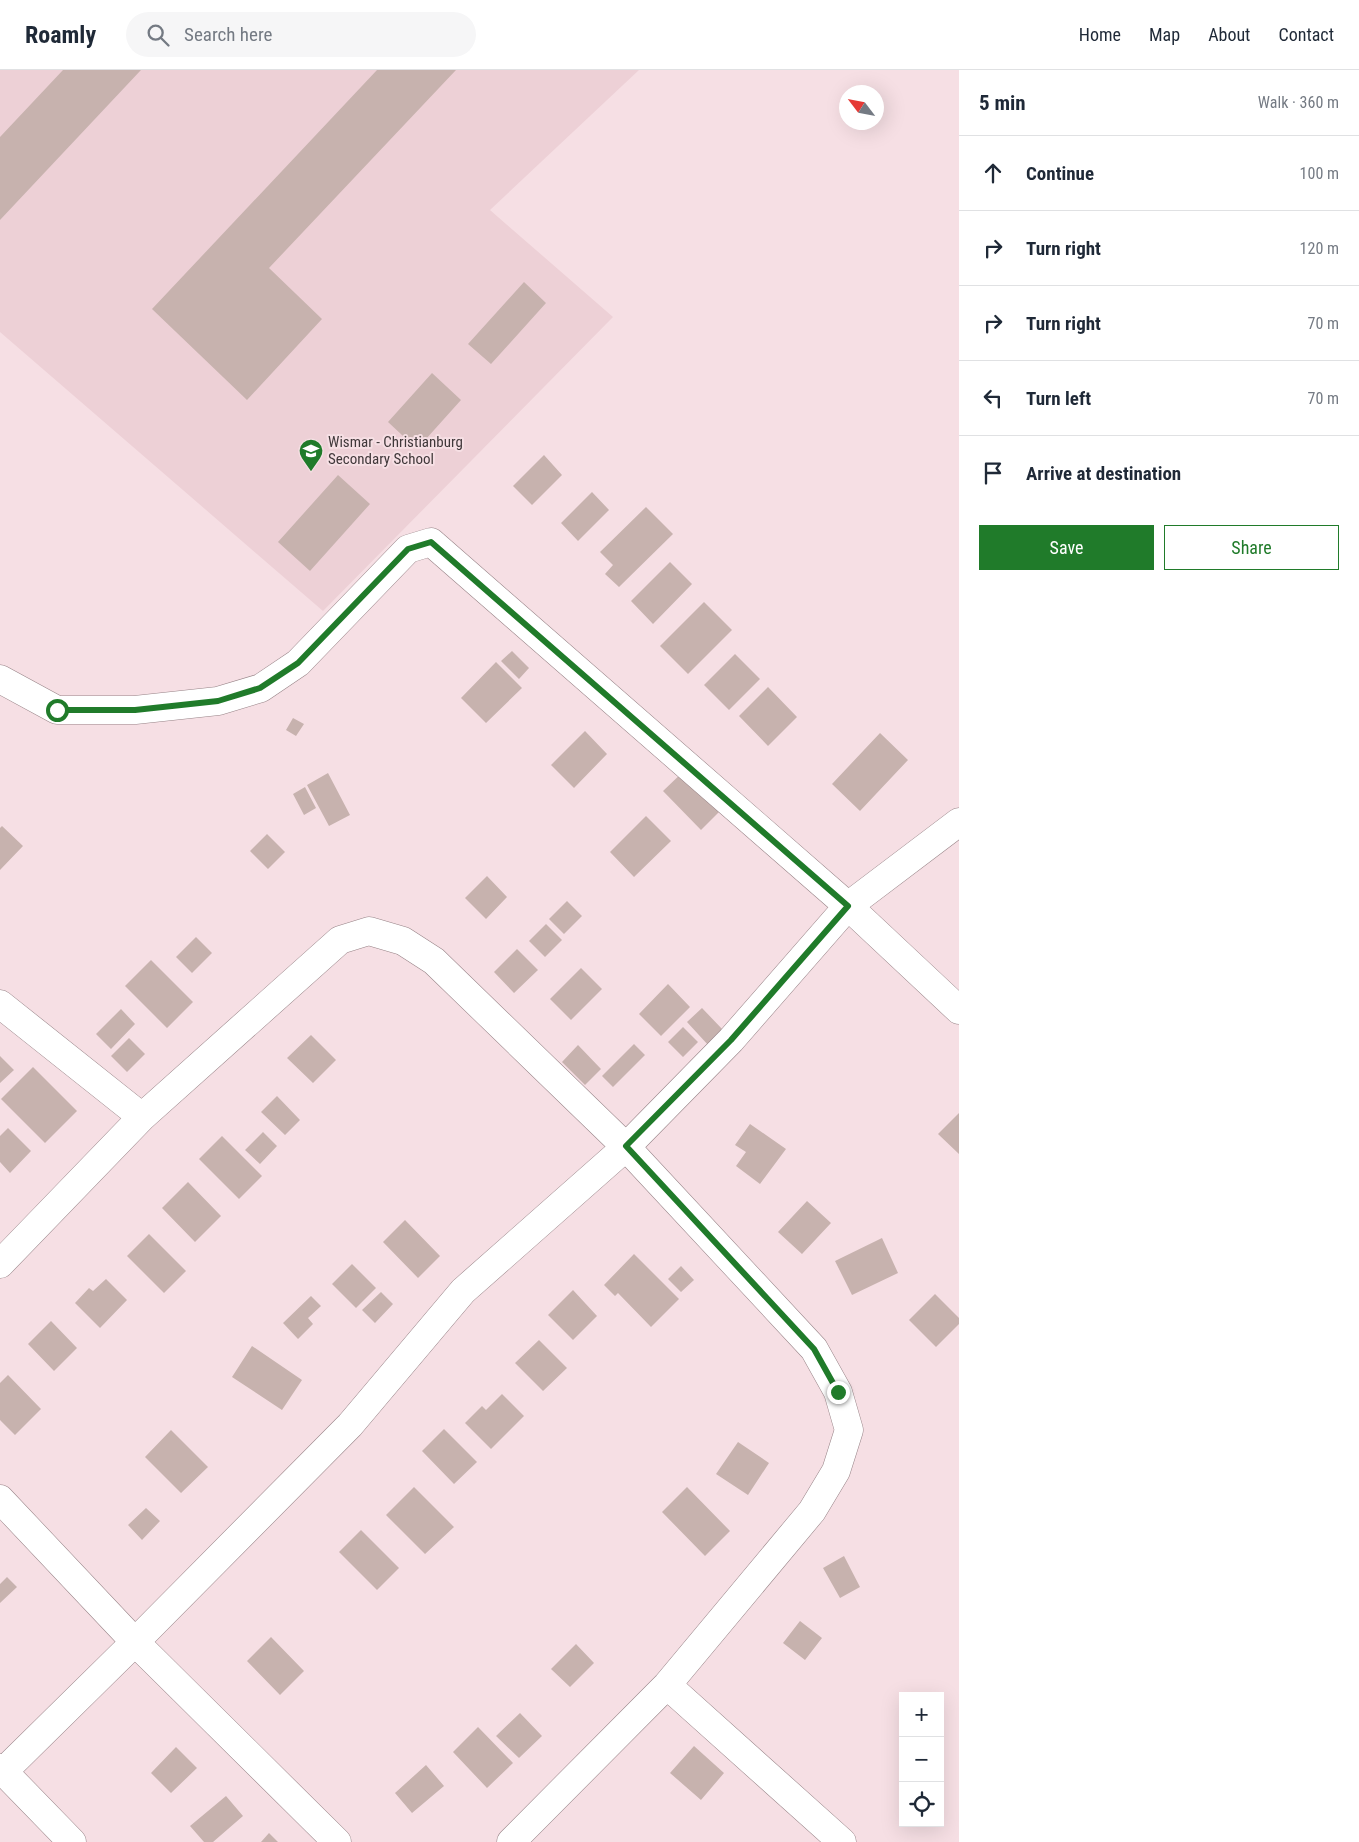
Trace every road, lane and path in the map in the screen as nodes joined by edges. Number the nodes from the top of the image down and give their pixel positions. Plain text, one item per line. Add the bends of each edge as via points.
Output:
1 (0, 679) edge
2 (959, 822) edge
3 (848, 906) junction
4 (0, 1004) edge
5 (959, 1010) edge
6 (142, 1117) junction
7 (626, 1146) junction
8 (0, 1264) edge
9 (0, 1499) edge
10 (135, 1642) junction
11 (667, 1685) junction
12 (2, 1770) edge
13 (72, 1842) edge
14 (336, 1842) edge
15 (511, 1842) edge
16 (842, 1842) edge

1 - 3 street via 57,710 135,710 218,701 260,688 298,663 408,549 431,542
2 - 3 street
3 - 5 street
3 - 7 street via 731,1040
4 - 6 street
6 - 7 street via 340,940 369,931 403,941 434,961
6 - 8 street
7 - 10 street via 463,1291 350,1425
7 - 11 street via 814,1349 838,1392 849,1430 836,1470 812,1511
9 - 10 street
10 - 12 street
10 - 14 street
11 - 15 street
11 - 16 street
12 - 13 street

